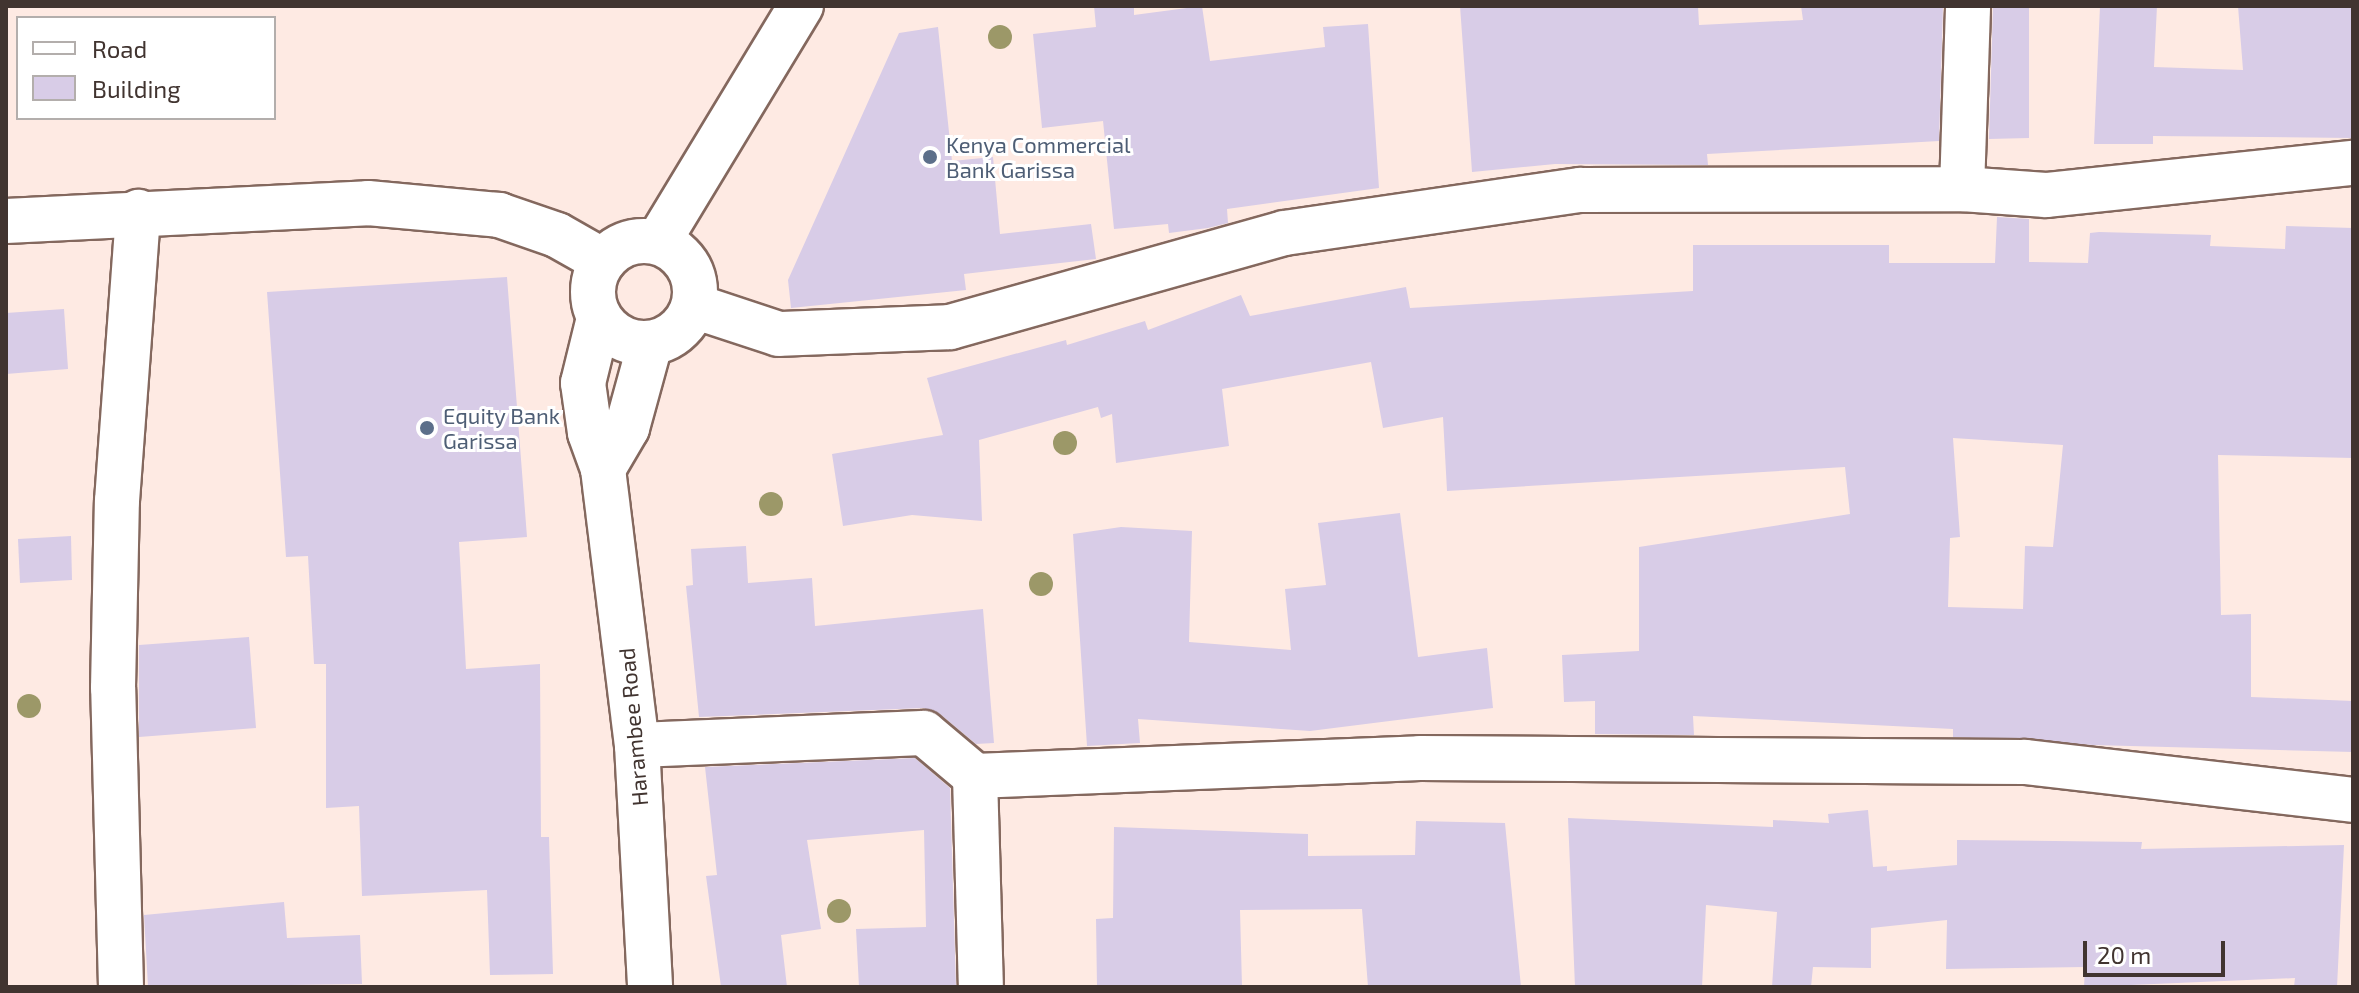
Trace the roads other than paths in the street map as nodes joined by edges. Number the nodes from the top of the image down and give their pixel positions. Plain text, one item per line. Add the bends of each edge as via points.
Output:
1 (801, 6) edge
2 (1968, 6) edge
3 (2353, 163) edge
4 (1962, 189) junction
5 (138, 212) junction
6 (6, 221) edge
7 (658, 242) junction
8 (603, 261) junction
9 (694, 306) junction
10 (599, 318) junction
11 (650, 344) junction
12 (603, 469) junction
13 (637, 745) junction
14 (975, 776) junction
15 (2353, 800) edge
16 (121, 987) edge
17 (650, 987) edge
18 (981, 987) edge

1 - 7 street
2 - 4 street
3 - 4 street via 2046,195
4 - 9 street via 1580,190 1284,233 950,327 779,334
5 - 6 street
5 - 8 street via 368,203 499,215
5 - 16 street via 114,610
7 - 8 street via 618,247
7 - 9 street via 689,266
8 - 10 street via 593,289
9 - 11 street via 678,331
10 - 11 street via 621,338
10 - 12 street, Harambee Road via 583,383 590,433
11 - 12 street via 627,428
12 - 13 street, Harambee Road
13 - 14 street via 924,733
13 - 17 street, Harambee Road
14 - 15 street via 1420,758 2025,762
14 - 18 street

